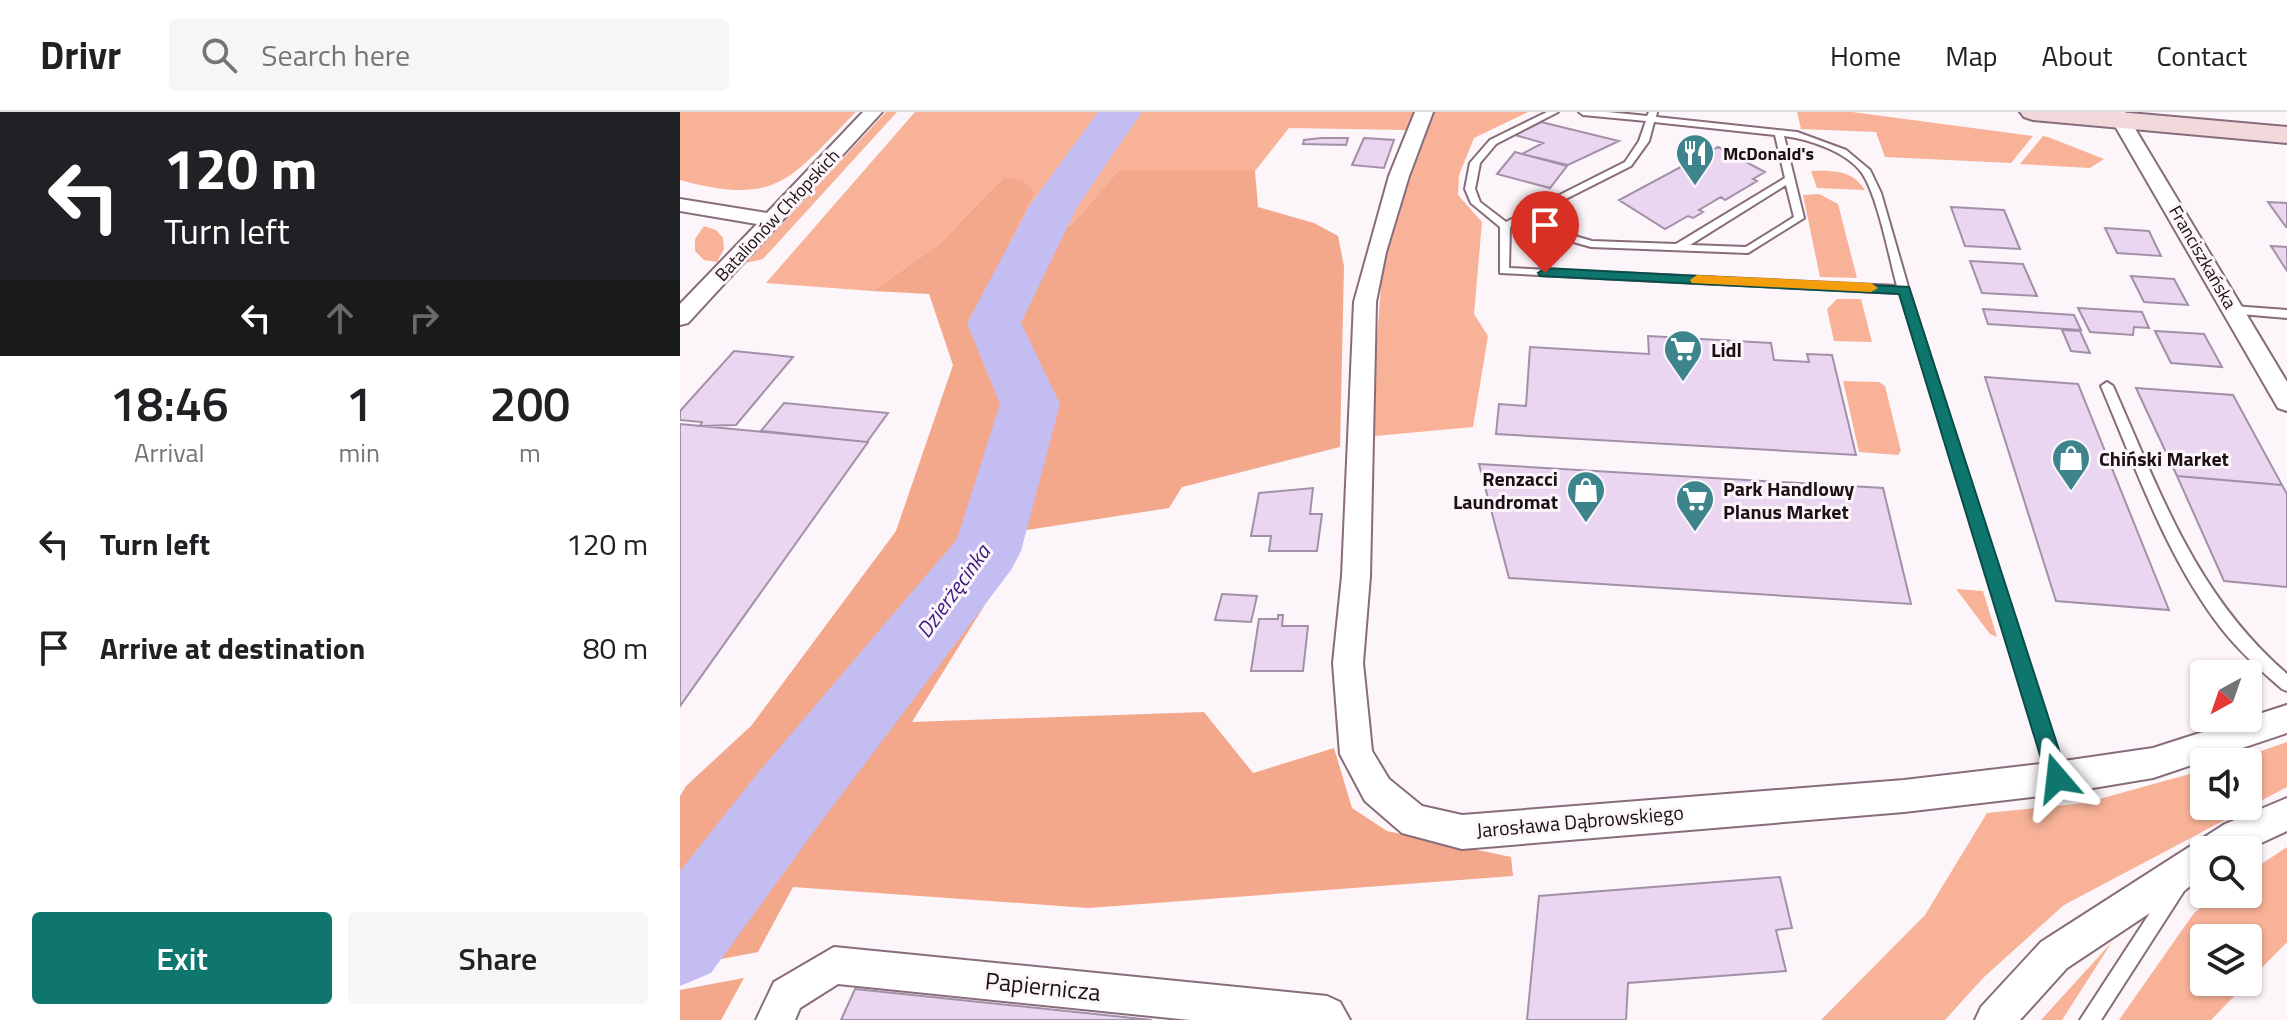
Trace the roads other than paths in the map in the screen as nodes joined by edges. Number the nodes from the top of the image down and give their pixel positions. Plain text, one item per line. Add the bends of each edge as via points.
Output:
1 (873, 112) edge
2 (1424, 112) edge
3 (1554, 112) edge
4 (1583, 112) edge
5 (2033, 112) edge
6 (1653, 115) edge
7 (2118, 116) edge
8 (1779, 133) junction
9 (2287, 135) edge
10 (1790, 179) junction
11 (680, 205) edge
12 (1532, 212) junction
13 (772, 220) junction
14 (1505, 226) junction
15 (1679, 247) junction
16 (1904, 290) junction
17 (2233, 310) junction
18 (2287, 314) edge
19 (680, 318) edge
20 (2107, 386) dead end
21 (2287, 402) edge
22 (2287, 684) edge
23 (2287, 719) edge
24 (2057, 778) junction
25 (2287, 814) edge
26 (2242, 836) edge
27 (2190, 869) edge
28 (2190, 873) edge
29 (775, 1020) edge
30 (1331, 1020) edge
31 (1994, 1020) edge
32 (2090, 1020) edge

1 - 13 street, Batalionów Chłopskich
2 - 24 street, Jarosława Dąbrowskiego via 1399,176 1365,302 1348,663 1356,754 1377,790 1414,821 1462,832 1904,796
3 - 14 lane via 1493,142 1475,163 1470,189 1476,203
4 - 6 lane
5 - 7 street
6 - 8 lane
6 - 12 lane via 1628,164
7 - 9 street
7 - 17 street, Franciszkańska
8 - 10 lane
8 - 16 lane via 1824,143 1865,170
10 - 15 lane
10 - 15 lane via 1799,218 1748,250
11 - 13 street
12 - 14 lane
12 - 15 lane via 1591,244
13 - 19 street, Batalionów Chłopskich
14 - 16 lane via 1504,271
16 - 24 lane
17 - 18 lane
17 - 21 street, Franciszkańska
20 - 22 lane via 2194,578 2258,662
23 - 24 street, Jarosława Dąbrowskiego via 2153,763
25 - 26 street
27 - 31 street via 2054,955
28 - 32 lane
29 - 30 street, Papiernicza via 787,995 834,965 1327,1015

